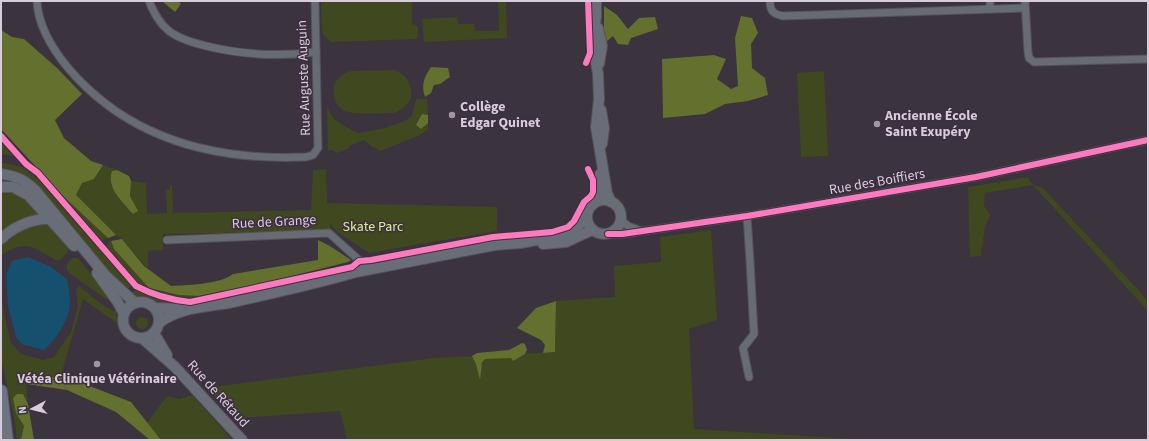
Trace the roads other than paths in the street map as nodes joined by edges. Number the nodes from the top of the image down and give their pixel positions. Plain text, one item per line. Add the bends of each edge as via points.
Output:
1 (37, 1) edge
2 (149, 1) edge
3 (315, 1) edge
4 (596, 1) edge
5 (770, 1) edge
6 (990, 1) edge
7 (1025, 5) edge
8 (990, 9) junction
9 (316, 52) junction
10 (1148, 59) edge
11 (1148, 140) edge
12 (600, 160) junction
13 (1, 174) edge
14 (1, 187) edge
15 (596, 202) junction
16 (611, 202) junction
17 (587, 214) junction
18 (747, 216) junction
19 (48, 219) junction
20 (621, 220) junction
21 (592, 230) junction
22 (643, 230) junction
23 (608, 234) junction
24 (1, 239) edge
25 (167, 240) dead end
26 (521, 243) junction
27 (368, 269) junction
28 (135, 303) junction
29 (155, 308) junction
30 (189, 310) junction
31 (124, 314) junction
32 (159, 323) junction
33 (154, 333) junction
34 (143, 339) junction
35 (175, 367) junction
36 (749, 377) dead end
37 (1, 391) edge
38 (1, 411) edge
39 (2, 440) edge
40 (7, 440) edge
41 (242, 440) edge

1 - 9 street, Rue Auguste Auguin via 41,22 59,58 99,98 141,128 185,144 232,155 258,158 306,157 316,153 319,145
2 - 9 street via 159,22 170,32 190,42 263,55
3 - 9 street, Rue Auguste Auguin
4 - 12 street via 602,46 596,127
5 - 8 street via 773,13 783,16
6 - 8 street
7 - 8 street
7 - 10 street via 1029,58 1034,62
11 - 18 street, Rue des Boiffiers via 976,177
12 - 15 street
12 - 16 street
13 - 28 street via 25,181 35,190 106,276
14 - 19 street via 13,187 28,195
15 - 16 street
15 - 17 street
16 - 20 street via 619,208
17 - 21 street via 588,225
17 - 26 street via 579,225 562,235
18 - 22 street, Rue des Boiffiers
18 - 36 street via 754,334 742,348
19 - 24 street via 30,221 6,233
19 - 31 street via 98,274
20 - 22 street, Rue des Boiffiers via 633,228
20 - 23 street via 617,229
21 - 23 street
21 - 26 street via 562,243
22 - 23 street, Rue des Boiffiers
25 - 27 street, Rue de Grange via 329,233
26 - 27 street via 495,245
27 - 30 street via 234,302
28 - 29 street via 148,303
28 - 31 street via 130,305
29 - 30 street
29 - 32 street
30 - 32 street via 167,317
31 - 34 street via 123,321 127,332 131,336
32 - 33 street
33 - 34 street
33 - 35 street, Rue de Rétaud
34 - 35 street, Rue de Rétaud
35 - 41 street, Rue de Rétaud
37 - 40 main road
38 - 39 main road

